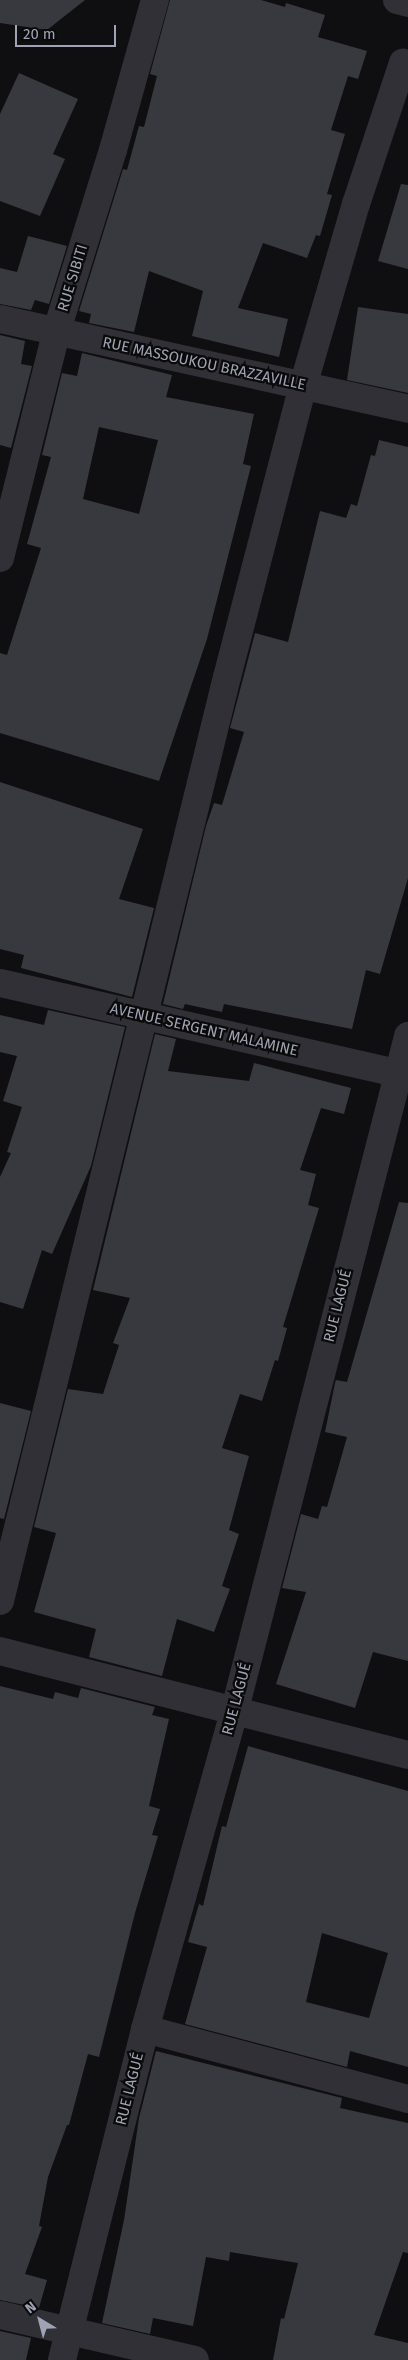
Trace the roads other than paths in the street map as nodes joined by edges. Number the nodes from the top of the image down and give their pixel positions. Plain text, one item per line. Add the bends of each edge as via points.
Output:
1 (154, 0) edge
2 (397, 0) edge
3 (408, 3) edge
4 (404, 63) dead end
5 (0, 319) edge
6 (56, 333) junction
7 (303, 386) junction
8 (408, 409) edge
9 (0, 558) edge
10 (0, 983) edge
11 (146, 1017) junction
12 (408, 1036) edge
13 (403, 1074) edge
14 (0, 1601) edge
15 (0, 1651) edge
16 (235, 1709) junction
17 (408, 1755) edge
18 (145, 2029) junction
19 (408, 2099) edge
20 (0, 2315) edge
21 (69, 2330) junction
22 (62, 2360) edge
23 (195, 2360) edge

1 - 6 street, RUE SIBITI via 113,150
2 - 3 street
4 - 7 street via 356,204
5 - 6 street, RUE MASSOUKOU BRAZZAVILLE
6 - 7 street, RUE MASSOUKOU BRAZZAVILLE
6 - 9 street, RUE SIBITI
7 - 8 street, RUE MASSOUKOU BRAZZAVILLE
7 - 11 street via 227,678
10 - 11 street, AVENUE SERGENT MALAMINE
11 - 13 street, AVENUE SERGENT MALAMINE
11 - 14 street
12 - 13 street, RUE LAGUÉ
13 - 16 street, RUE LAGUÉ
15 - 16 street
16 - 17 street
16 - 18 street, RUE LAGUÉ
18 - 19 street
18 - 21 street, RUE LAGUÉ
20 - 21 street
21 - 22 street, RUE LAGUÉ
21 - 23 street

